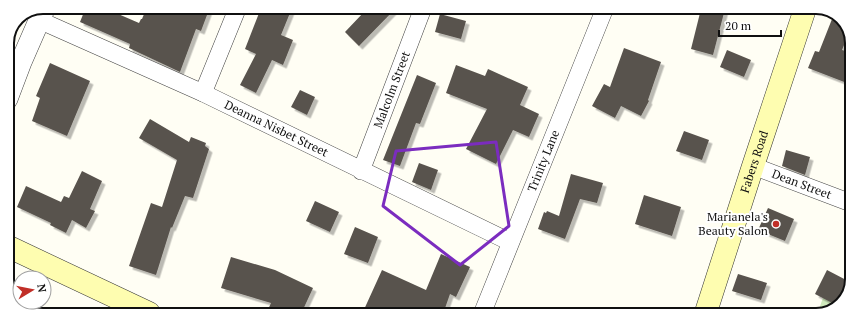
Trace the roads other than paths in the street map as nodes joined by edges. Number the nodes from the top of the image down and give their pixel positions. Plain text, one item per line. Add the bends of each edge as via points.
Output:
1 (42, 14) edge
2 (236, 14) edge
3 (421, 14) edge
4 (603, 14) edge
5 (804, 14) edge
6 (14, 60) edge
7 (203, 93) junction
8 (753, 166) junction
9 (361, 171) junction
10 (845, 201) edge
11 (510, 242) junction
12 (14, 249) edge
13 (138, 308) edge
14 (484, 308) edge
15 (707, 308) edge

1 - 6 street
1 - 7 street, Deanna Nisbet Street
2 - 7 street
3 - 9 street, Malcolm Street
4 - 11 street, Trinity Lane
5 - 8 main road, Fabers Road
7 - 9 street, Deanna Nisbet Street
8 - 10 street, Dean Street
8 - 15 main road, Fabers Road
9 - 11 street, Deanna Nisbet Street
11 - 14 street, Trinity Lane
12 - 13 main road

